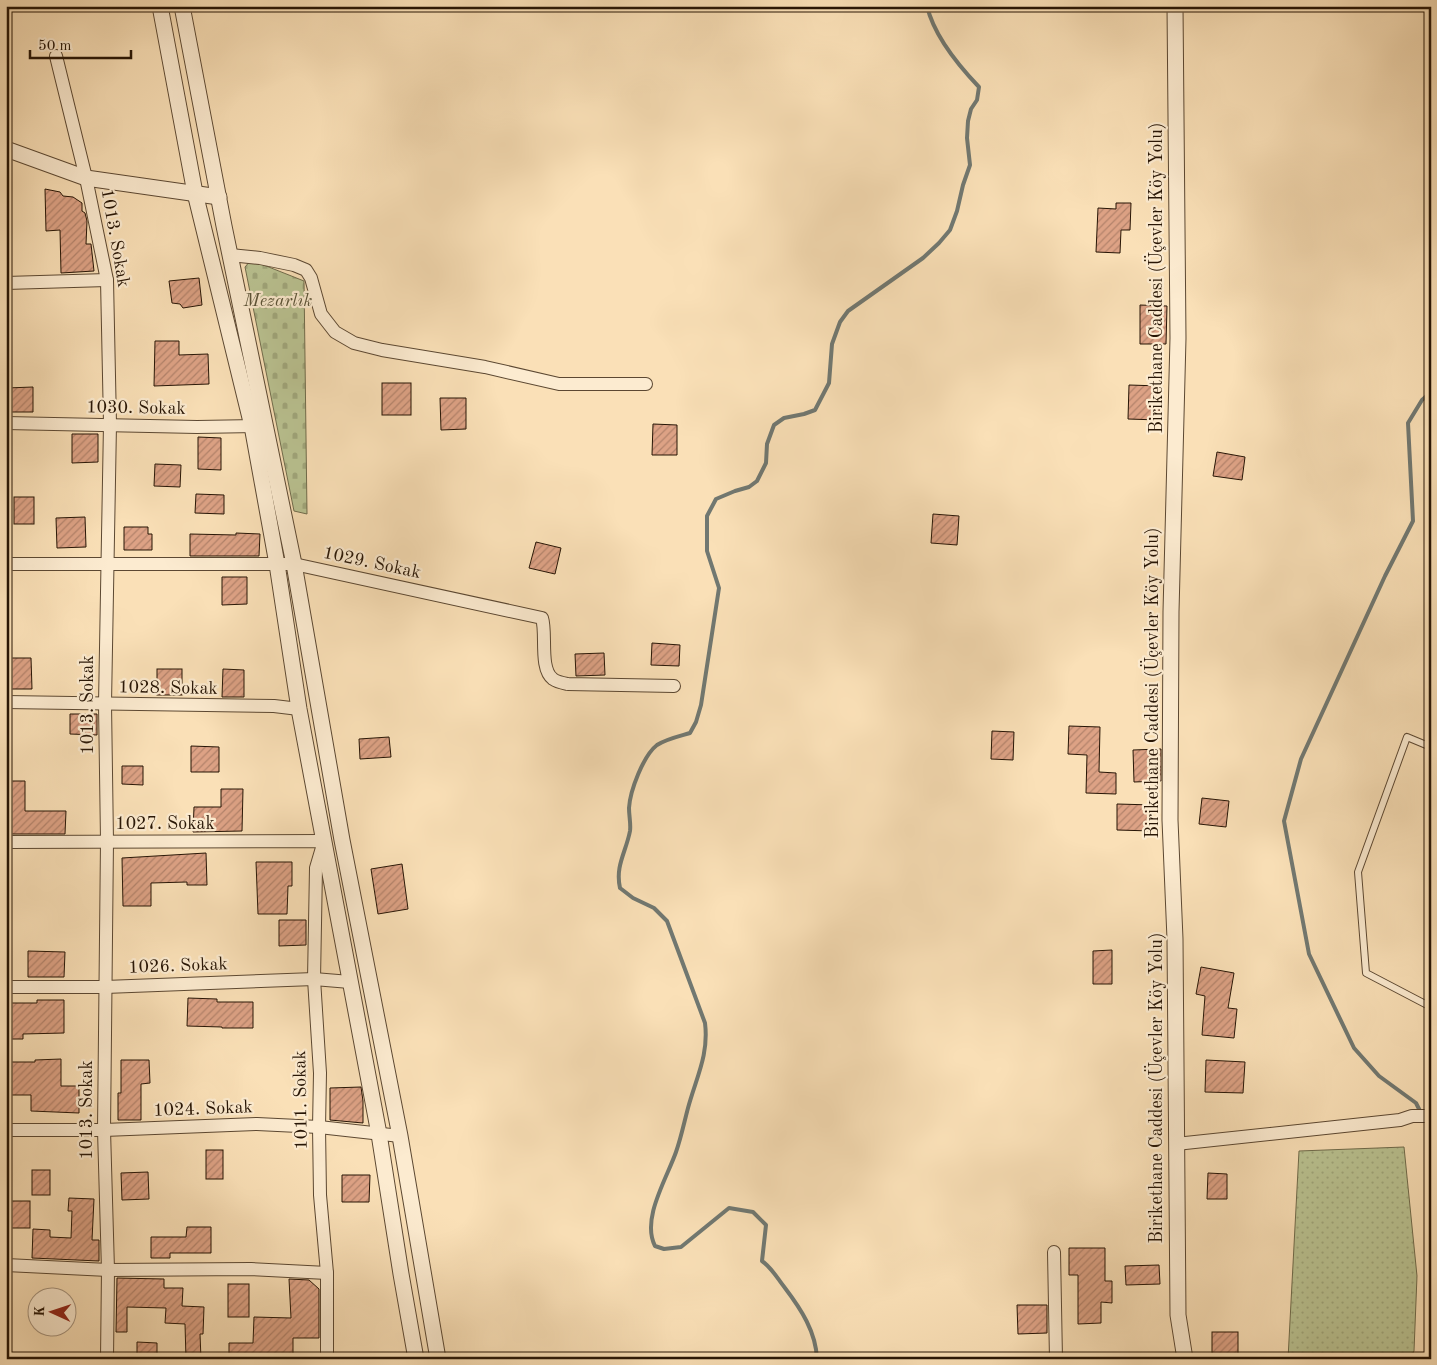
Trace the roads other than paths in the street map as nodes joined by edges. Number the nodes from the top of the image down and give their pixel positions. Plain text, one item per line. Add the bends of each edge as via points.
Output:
1 (160, 6) edge
2 (182, 6) edge
3 (1175, 6) edge
4 (56, 56) dead end
5 (6, 149) edge
6 (86, 178) junction
7 (195, 193) junction
8 (219, 197) junction
9 (230, 255) junction
10 (107, 280) junction
11 (6, 283) edge
12 (646, 384) dead end
13 (6, 423) edge
14 (110, 424) junction
15 (259, 426) junction
16 (6, 564) edge
17 (107, 564) junction
18 (277, 564) junction
19 (294, 564) junction
20 (674, 686) dead end
21 (6, 702) edge
22 (105, 704) junction
23 (299, 709) junction
24 (1431, 747) edge
25 (106, 841) junction
26 (324, 841) junction
27 (6, 842) edge
28 (314, 979) junction
29 (350, 982) junction
30 (6, 987) edge
31 (105, 987) junction
32 (1431, 1007) edge
33 (1431, 1116) edge
34 (319, 1127) junction
35 (6, 1130) edge
36 (104, 1130) junction
37 (379, 1134) junction
38 (400, 1136) junction
39 (1176, 1144) junction
40 (1054, 1252) dead end
41 (6, 1266) edge
42 (108, 1270) junction
43 (327, 1273) junction
44 (107, 1359) edge
45 (327, 1359) edge
46 (416, 1359) edge
47 (438, 1359) edge
48 (1056, 1359) edge
49 (1185, 1359) edge

1 - 7 street
2 - 8 street
3 - 39 street, Birikethane Caddesi (Üçevler Köy Yolu) via 1178,338 1170,820 1175,939
4 - 6 street, 1013. Sokak
5 - 6 street
6 - 7 street
6 - 10 street, 1013. Sokak
7 - 8 street
7 - 15 street
8 - 9 street
9 - 12 street via 260,258 306,270 324,319 335,332 354,343 559,384
9 - 15 street
10 - 11 street
10 - 14 street, 1013. Sokak
13 - 14 street, 1030. Sokak
14 - 15 street, 1030. Sokak
14 - 17 street, 1013. Sokak
15 - 18 street
15 - 19 street
16 - 17 street, 1029. Sokak
17 - 18 street, 1029. Sokak
17 - 22 street, 1013. Sokak
18 - 19 street, 1029. Sokak
18 - 23 street
19 - 20 street, 1029. Sokak via 542,618 548,673 553,680 568,684
19 - 38 street via 342,840
21 - 22 street, 1028. Sokak
22 - 23 street, 1028. Sokak
22 - 25 street, 1013. Sokak
23 - 26 street
24 - 32 lane via 1407,737 1358,872 1366,973
25 - 26 street, 1027. Sokak
25 - 27 street, 1027. Sokak
25 - 31 street, 1013. Sokak
26 - 28 street, 1011. Sokak via 316,868
26 - 29 street
28 - 29 street, 1026. Sokak
28 - 31 street, 1026. Sokak
28 - 34 street, 1011. Sokak via 320,1073
29 - 37 street
30 - 31 street, 1026. Sokak
31 - 36 street, 1013. Sokak
33 - 39 street
34 - 36 street, 1024. Sokak via 257,1124
34 - 37 street, 1024. Sokak
34 - 43 street, 1011. Sokak via 320,1195
35 - 36 street, 1024. Sokak
36 - 42 street, 1013. Sokak
37 - 38 street, 1024. Sokak
37 - 46 street
38 - 47 street
39 - 49 street, Birikethane Caddesi (Üçevler Köy Yolu) via 1178,1315
40 - 48 street
41 - 42 street
42 - 43 street via 251,1269
42 - 44 street, 1013. Sokak
43 - 45 street, 1011. Sokak

